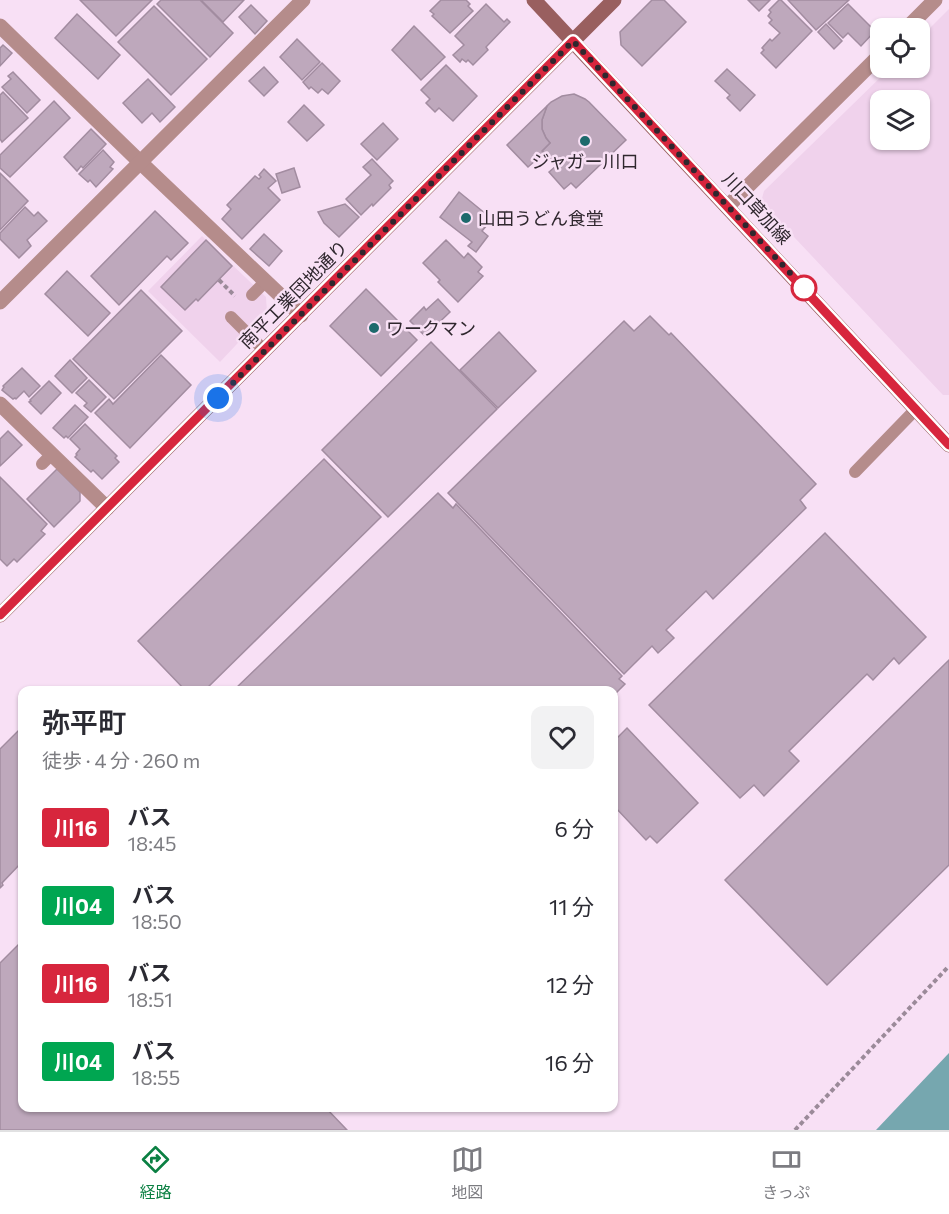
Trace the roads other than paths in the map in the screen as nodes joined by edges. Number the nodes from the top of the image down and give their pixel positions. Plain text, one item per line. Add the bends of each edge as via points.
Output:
1 (303, 0) edge
2 (534, 0) edge
3 (614, 0) edge
4 (935, 0) edge
5 (917, 18) edge
6 (0, 26) edge
7 (573, 41) junction
8 (870, 65) edge
9 (141, 163) junction
10 (728, 206) junction
11 (266, 281) junction
12 (252, 295) dead end
13 (7, 300) edge
14 (301, 315) junction
15 (231, 317) dead end
16 (265, 351) junction
17 (0, 404) edge
18 (916, 409) junction
19 (949, 444) edge
20 (855, 472) dead end
21 (107, 508) junction
22 (0, 615) edge

1 - 9 street
2 - 7 street, 川口草加線
3 - 7 street, 南平工業団地通り
4 - 5 street
6 - 9 street
7 - 10 street, 川口草加線
7 - 14 street, 南平工業団地通り
8 - 10 street
9 - 11 street
9 - 13 street
10 - 18 street, 川口草加線
11 - 12 lane
11 - 14 street
14 - 16 street, 南平工業団地通り
15 - 16 lane
16 - 21 street, 南平工業団地通り
17 - 21 street via 47,459
18 - 19 street, 川口草加線
18 - 20 lane
21 - 22 street, 南平工業団地通り

